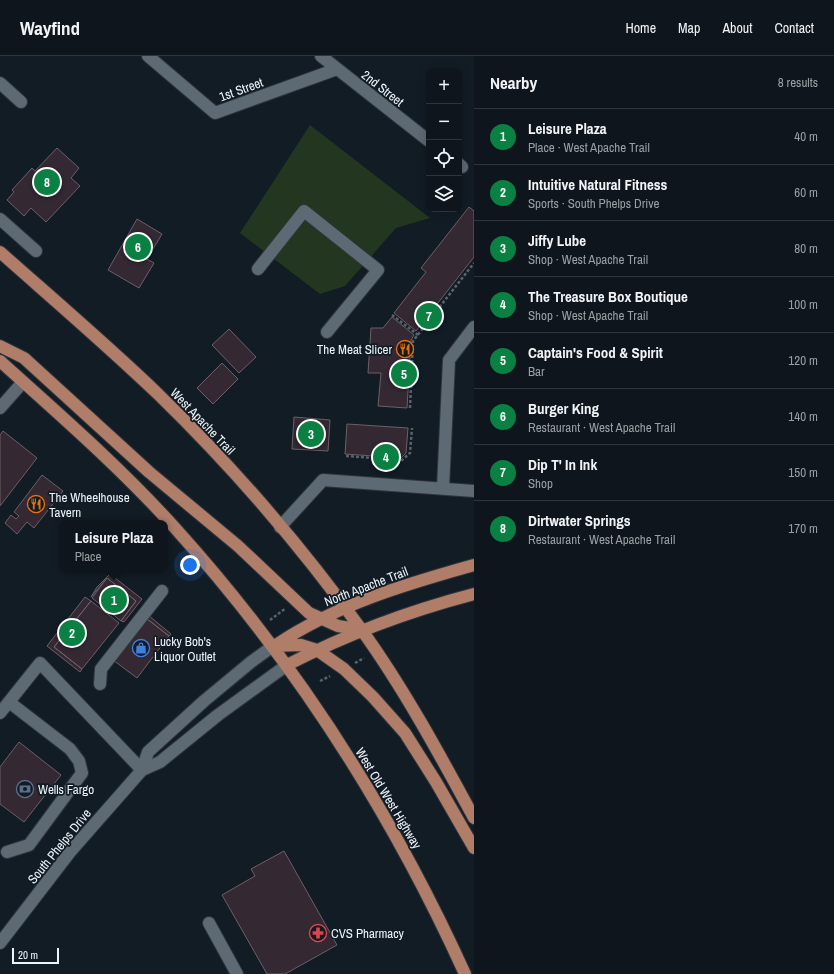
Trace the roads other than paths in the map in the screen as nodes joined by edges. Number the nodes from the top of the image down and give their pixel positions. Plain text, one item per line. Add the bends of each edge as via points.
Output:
1 (148, 56) edge
2 (321, 56) edge
3 (337, 69) junction
4 (0, 83) edge
5 (21, 102) dead end
6 (428, 140) edge
7 (0, 219) edge
8 (36, 250) dead end
9 (0, 252) edge
10 (258, 269) dead end
11 (474, 327) edge
12 (327, 332) dead end
13 (0, 346) edge
14 (0, 361) edge
15 (23, 382) junction
16 (0, 408) edge
17 (443, 488) junction
18 (474, 491) edge
19 (167, 520) edge
20 (168, 521) edge
21 (280, 527) junction
22 (474, 565) edge
23 (162, 591) dead end
24 (474, 594) edge
25 (345, 607) junction
26 (320, 619) junction
27 (362, 630) junction
28 (273, 646) junction
29 (317, 650) junction
30 (287, 665) junction
31 (100, 684) dead end
32 (9, 702) junction
33 (0, 714) edge
34 (142, 770) junction
35 (474, 818) edge
36 (474, 848) edge
37 (7, 852) dead end
38 (209, 923) dead end
39 (0, 943) edge
40 (237, 974) edge
41 (465, 974) edge

1 - 3 street, 1st Street via 215,113
2 - 3 street, 2nd Street
3 - 6 street, 2nd Street
4 - 5 street
7 - 8 street
9 - 21 main road, West Apache Trail via 159,395
10 - 12 street via 304,211 378,270
11 - 17 street via 449,360
13 - 26 main road via 24,358 150,472 238,546 309,613
14 - 15 main road
15 - 16 street
15 - 19 main road via 107,458
17 - 18 street
17 - 21 street via 323,480
20 - 28 main road
21 - 25 main road, West Apache Trail
22 - 25 main road, North Apache Trail
23 - 31 street via 101,669
24 - 27 main road via 413,611
25 - 26 main road, North Apache Trail
25 - 27 main road, West Apache Trail
26 - 27 main road
26 - 28 main road, North Apache Trail
27 - 29 main road
27 - 35 main road via 443,760
28 - 29 main road via 301,645
28 - 30 main road, West Old West Highway
28 - 34 street, South Phelps Drive via 171,729 148,752
29 - 30 main road
29 - 36 main road via 348,672 405,733
30 - 34 street, South Phelps Drive via 218,715 160,762
30 - 41 main road, West Old West Highway via 371,792 440,920
32 - 33 street
32 - 34 street via 40,663
32 - 37 street via 70,749 79,761 82,773 29,845
34 - 39 street, South Phelps Drive via 70,852
38 - 40 street

